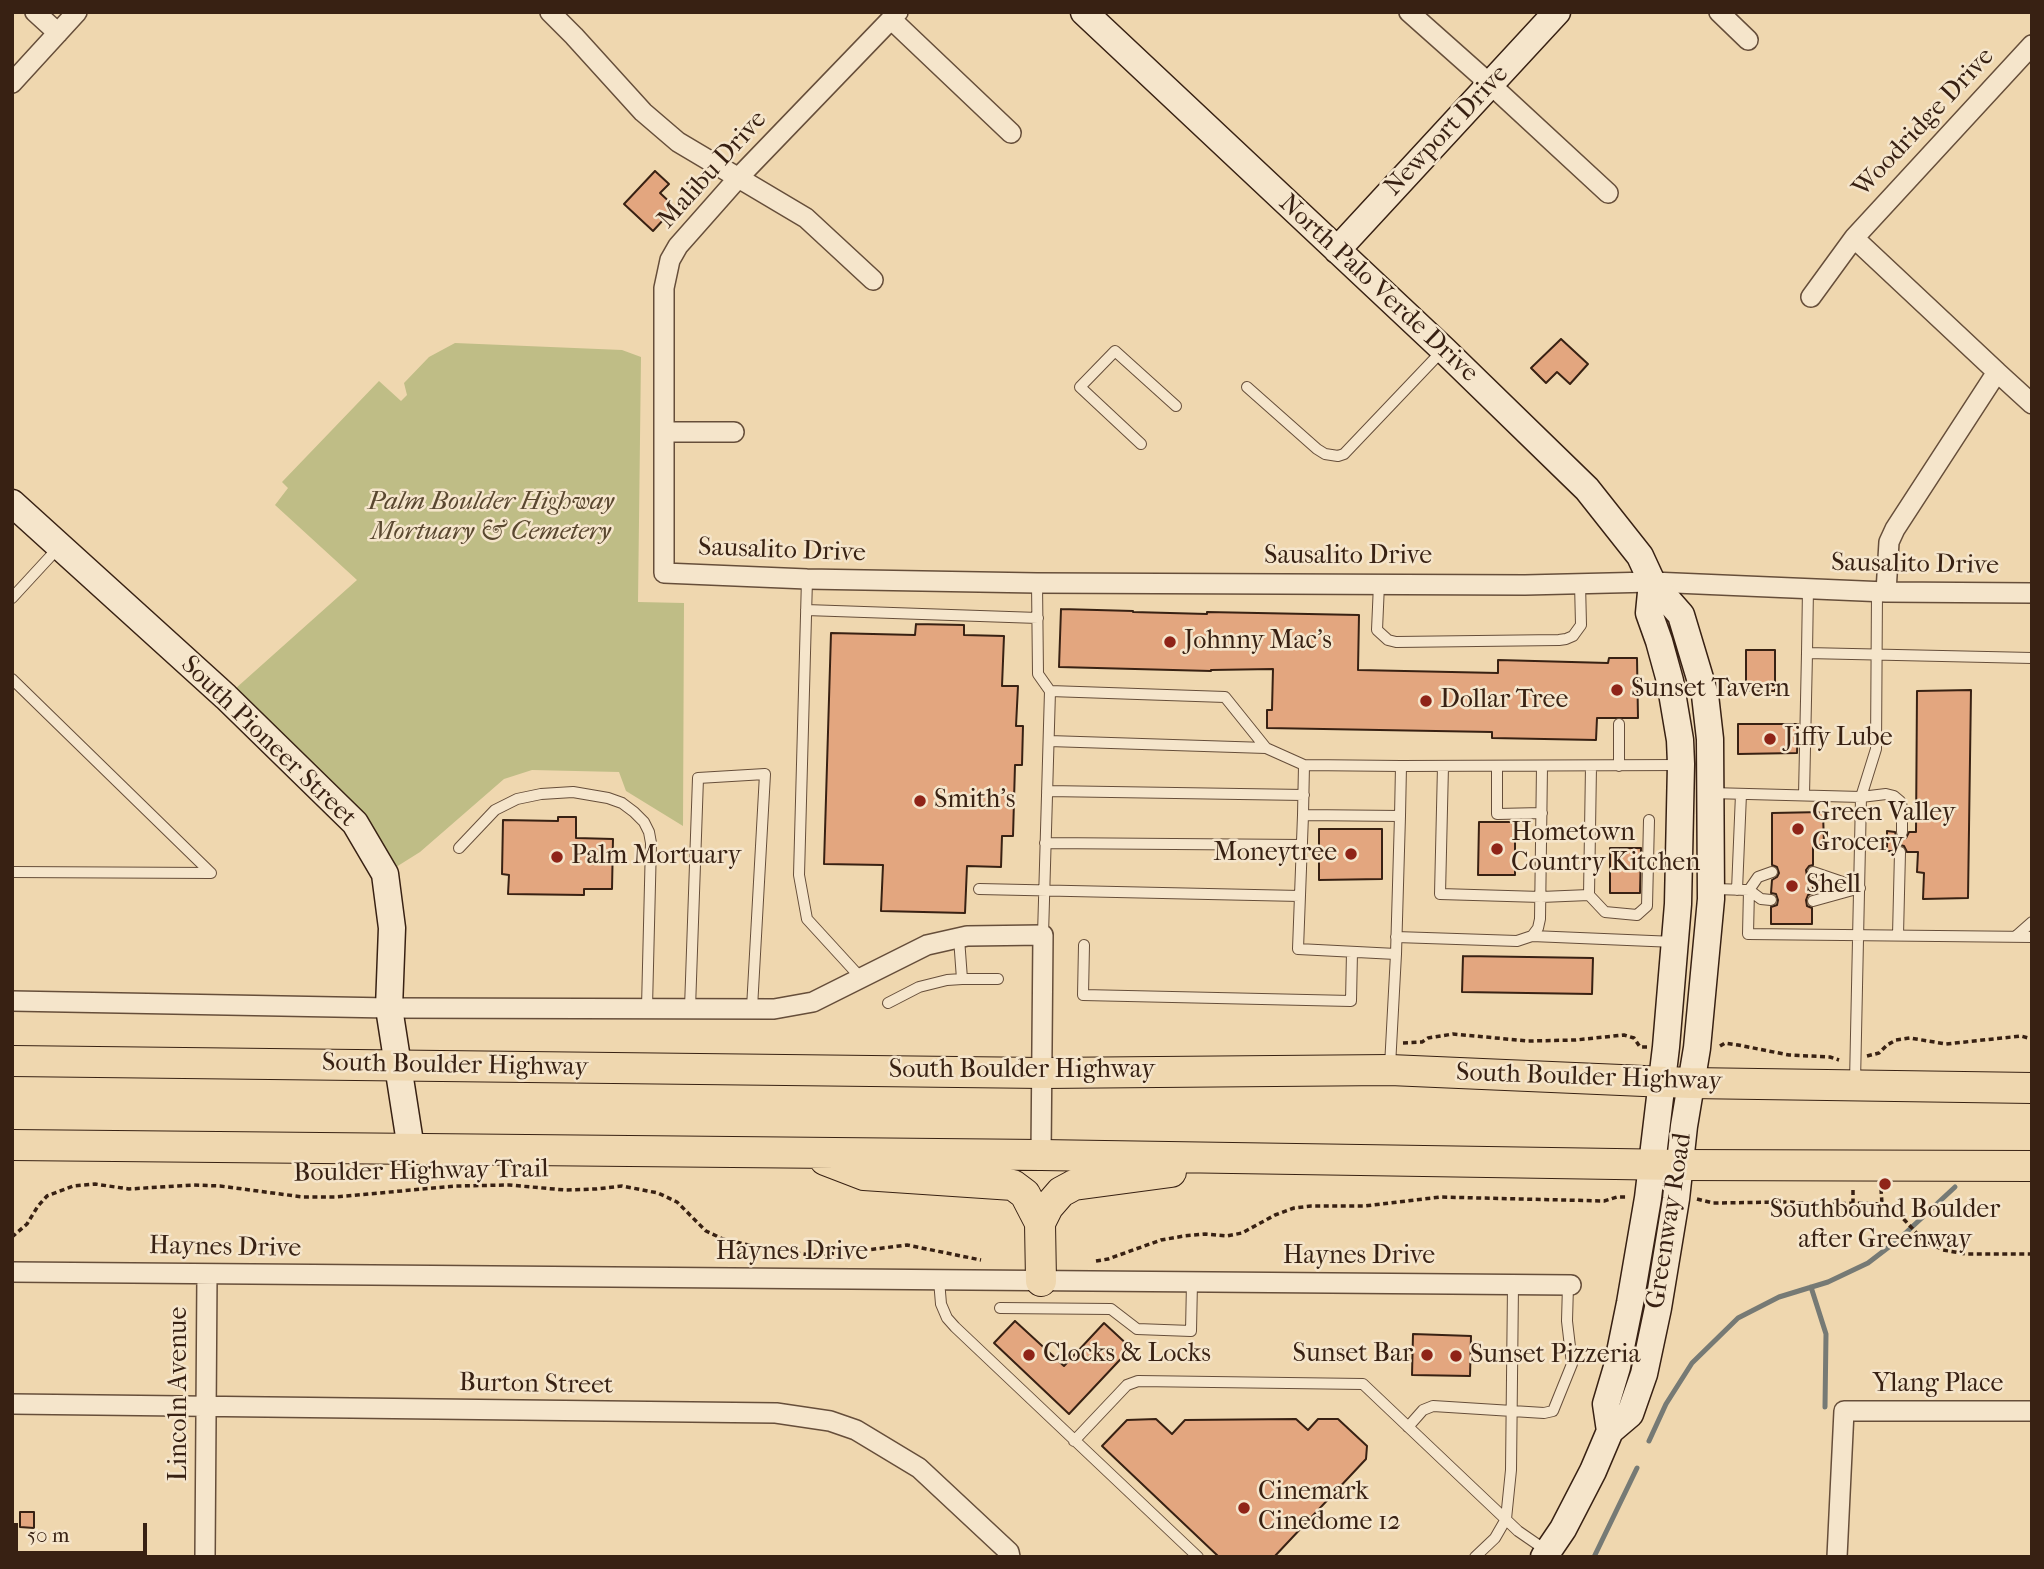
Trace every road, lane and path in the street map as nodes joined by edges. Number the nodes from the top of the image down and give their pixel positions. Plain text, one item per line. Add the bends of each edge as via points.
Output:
1 (35, 12) edge
2 (77, 12) edge
3 (550, 12) edge
4 (1084, 12) edge
5 (1409, 12) edge
6 (1557, 12) edge
7 (1719, 12) edge
8 (895, 16) edge
9 (58, 33) junction
10 (1748, 40) dead end
11 (2029, 53) edge
12 (12, 83) edge
13 (1490, 84) junction
14 (1011, 133) dead end
15 (739, 177) junction
16 (1608, 193) dead end
17 (1854, 238) junction
18 (1337, 250) junction
19 (873, 280) dead end
20 (1811, 297) dead end
21 (1444, 350) junction
22 (1997, 372) junction
23 (1247, 387) dead end
24 (2032, 404) edge
25 (1176, 406) dead end
26 (665, 432) junction
27 (734, 432) dead end
28 (1141, 444) dead end
29 (12, 503) edge
30 (59, 546) junction
31 (664, 573) joint
32 (807, 579) junction
33 (1652, 582) junction
34 (1037, 583) junction
35 (1379, 583) junction
36 (1580, 583) junction
37 (1808, 588) junction
38 (1881, 592) junction
39 (2032, 593) edge
40 (12, 598) edge
41 (806, 610) junction
42 (1038, 618) junction
43 (1807, 653) junction
44 (1878, 655) junction
45 (2032, 658) edge
46 (12, 679) edge
47 (1050, 691) junction
48 (1619, 724) dead end
49 (1049, 741) junction
50 (1266, 748) junction
51 (1304, 765) junction
52 (1681, 765) junction
53 (1401, 766) junction
54 (1443, 766) junction
55 (1497, 766) junction
56 (1542, 766) junction
57 (1591, 766) junction
58 (1619, 766) junction
59 (1711, 780) junction
60 (1047, 791) junction
61 (1741, 793) junction
62 (1304, 794) junction
63 (1804, 795) junction
64 (1861, 797) junction
65 (1542, 813) junction
66 (1303, 815) junction
67 (1400, 816) junction
68 (1649, 820) dead end
69 (1902, 832) dead end
70 (1045, 843) junction
71 (1301, 845) junction
72 (459, 848) dead end
73 (1900, 852) dead end
74 (12, 872) edge
75 (1772, 872) dead end
76 (1813, 872) dead end
77 (1860, 888) junction
78 (1711, 889) junction
79 (979, 890) dead end
80 (1737, 890) junction
81 (1749, 890) junction
82 (1044, 892) junction
83 (1589, 895) junction
84 (1300, 896) junction
85 (1541, 897) junction
86 (1771, 900) dead end
87 (1812, 901) dead end
88 (2032, 922) edge
89 (1858, 934) junction
90 (1042, 935) junction
91 (1898, 935) junction
92 (1532, 936) junction
93 (1396, 937) junction
94 (2015, 937) junction
95 (2032, 937) edge
96 (959, 938) junction
97 (1675, 942) junction
98 (1084, 945) dead end
99 (1352, 952) junction
100 (1396, 954) junction
101 (861, 978) junction
102 (962, 979) junction
103 (998, 979) dead end
104 (12, 1001) edge
105 (888, 1003) dead end
106 (648, 1007) junction
107 (389, 1008) junction
108 (690, 1008) junction
109 (752, 1008) junction
110 (2032, 1039) edge
111 (1640, 1047) dead end
112 (1715, 1049) dead end
113 (1879, 1053) dead end
114 (1391, 1057) junction
115 (12, 1061) edge
116 (398, 1065) junction
117 (1043, 1073) junction
118 (1848, 1073) junction
119 (1676, 1082) junction
120 (2032, 1088) edge
121 (12, 1145) edge
122 (411, 1149) junction
123 (804, 1153) junction
124 (1041, 1155) junction
125 (1252, 1158) junction
126 (1665, 1165) junction
127 (2032, 1166) edge
128 (1881, 1188) dead end
129 (1853, 1189) dead end
130 (1617, 1197) dead end
131 (1699, 1199) dead end
132 (1853, 1203) junction
133 (1882, 1205) junction
134 (1040, 1223) junction
135 (12, 1237) edge
136 (2032, 1254) edge
137 (992, 1262) dead end
138 (1089, 1263) dead end
139 (12, 1272) edge
140 (207, 1274) junction
141 (939, 1280) junction
142 (1041, 1281) junction
143 (1192, 1282) junction
144 (1513, 1284) junction
145 (1570, 1285) joint
146 (1000, 1308) dead end
147 (12, 1404) edge
148 (206, 1408) junction
149 (1512, 1410) junction
150 (2032, 1411) edge
151 (1408, 1427) junction
152 (1074, 1441) junction
153 (1506, 1518) junction
154 (1546, 1554) edge
155 (205, 1557) edge
156 (1010, 1557) edge
157 (1198, 1557) edge
158 (1475, 1557) edge
159 (1837, 1557) edge

1 - 9 street
2 - 9 street
3 - 15 street via 643,112 678,142
4 - 18 street, North Palo Verde Drive
5 - 13 street
6 - 13 street, Newport Drive
7 - 10 street
8 - 14 street
8 - 15 street, Malibu Drive
9 - 12 street
11 - 17 street, Woodridge Drive
13 - 16 street
13 - 18 street, Newport Drive
15 - 19 street via 806,218
15 - 26 street, Malibu Drive via 670,260 664,288
17 - 20 street, Woodridge Drive
17 - 22 street, Woodridge Drive
18 - 21 street, North Palo Verde Drive
21 - 23 lane via 1338,456 1317,449
21 - 33 street, North Palo Verde Drive via 1587,489 1640,556
22 - 24 street, Woodridge Drive
22 - 38 street via 1895,528
25 - 28 lane via 1115,351 1080,387
26 - 27 street
26 - 31 street, Malibu Drive
29 - 30 street, South Pioneer Street
30 - 40 lane
30 - 107 street, South Pioneer Street via 226,697 355,823 385,874 392,928
31 - 32 street, Sausalito Drive
32 - 34 street, Sausalito Drive
32 - 41 lane
33 - 36 street, Sausalito Drive
33 - 37 street, Sausalito Drive
33 - 52 street via 1648,613 1670,681
33 - 59 street, North Palo Verde Drive via 1681,615 1705,695
34 - 35 street, Sausalito Drive
34 - 42 lane
35 - 36 street, Sausalito Drive
35 - 36 lane via 1377,630 1396,642 1566,639 1581,625
37 - 38 street, Sausalito Drive
37 - 43 lane
38 - 39 street, Sausalito Drive
38 - 44 lane
41 - 42 lane
41 - 101 lane via 799,875 807,919
42 - 47 lane via 1038,674
43 - 44 lane
43 - 63 lane
44 - 45 lane
44 - 64 lane via 1876,749
46 - 74 lane via 211,873
47 - 49 lane
47 - 50 lane via 1225,697
48 - 58 lane
49 - 50 lane
49 - 60 lane
50 - 51 lane
51 - 53 lane
51 - 62 lane
52 - 58 lane
52 - 59 street
52 - 97 street
53 - 54 lane
53 - 67 lane
54 - 55 lane
54 - 85 lane via 1440,894
55 - 56 lane
55 - 65 lane via 1497,814
56 - 57 lane
56 - 65 lane
57 - 58 lane
57 - 83 lane
59 - 61 lane
59 - 78 street, North Palo Verde Drive
60 - 62 lane
60 - 70 lane
61 - 63 lane
61 - 80 lane
62 - 66 lane
63 - 64 lane
64 - 69 lane via 1886,794 1900,801
64 - 77 lane
65 - 85 lane
66 - 67 lane
66 - 71 lane
67 - 93 lane
68 - 83 lane via 1647,906 1637,915 1605,912
70 - 71 lane
70 - 82 lane
71 - 84 lane
72 - 106 lane via 495,810 541,794 608,797 634,812 649,832 651,843
73 - 91 lane
75 - 81 lane via 1758,877
76 - 77 lane
77 - 87 lane
77 - 89 lane
78 - 80 lane
78 - 119 street, North Palo Verde Drive via 1697,1048
79 - 82 lane
80 - 81 lane
81 - 86 lane
81 - 89 lane via 1748,934
82 - 84 lane
82 - 90 lane
83 - 85 lane
84 - 99 lane via 1298,949
85 - 92 lane via 1538,928
88 - 94 lane
89 - 91 lane
89 - 118 lane
90 - 96 street
90 - 117 street
91 - 94 lane
92 - 93 lane via 1517,941
92 - 97 lane
93 - 100 lane
94 - 95 lane
96 - 101 street via 927,945
96 - 102 lane
97 - 119 street
98 - 99 lane via 1083,995 1096,996 1351,1001
99 - 100 lane
100 - 114 lane
101 - 109 street via 813,1002
102 - 103 lane
102 - 105 lane via 919,987
104 - 107 street
106 - 107 street
106 - 108 street
107 - 116 street, South Pioneer Street
108 - 109 street
108 - 109 lane via 698,778 765,774
110 - 113 path via 2021,1036 1946,1044 1910,1038 1896,1040
111 - 114 path via 1625,1035 1528,1041 1453,1034 1428,1038
112 - 118 path via 1725,1043 1829,1057
114 - 117 main road, South Boulder Highway
114 - 119 main road, South Boulder Highway
115 - 116 main road, South Boulder Highway
116 - 117 main road, South Boulder Highway
116 - 122 street, South Pioneer Street
117 - 124 street
118 - 119 main road, South Boulder Highway
118 - 120 main road, South Boulder Highway
119 - 126 street, Greenway Road
121 - 122 main road
122 - 123 main road
123 - 124 main road
123 - 134 main road via 864,1175 1013,1185 1026,1194
124 - 125 main road
125 - 126 main road
125 - 134 main road via 1074,1185 1060,1192
126 - 127 main road
126 - 154 street, Greenway Road via 1606,1405 1609,1431 1593,1471
128 - 133 path
129 - 132 path
130 - 138 path via 1604,1201 1440,1197 1366,1206 1302,1207 1242,1233 1161,1240
131 - 132 path via 1713,1203
132 - 133 path
133 - 136 path via 1892,1208 1922,1239 1943,1250
134 - 142 main road
135 - 137 path, Boulder Highway Trail via 47,1196 95,1184 129,1189 220,1186 336,1197 455,1186 622,1186 658,1193 677,1202 706,1231 753,1247 810,1255 907,1245
139 - 140 street, Haynes Drive
140 - 141 street, Haynes Drive
140 - 148 street, Lincoln Avenue
141 - 142 street, Haynes Drive
141 - 152 lane via 947,1318
142 - 143 street, Haynes Drive
143 - 144 street, Haynes Drive
143 - 146 lane via 1191,1331 1137,1329 1111,1309
144 - 145 street, Haynes Drive
144 - 149 lane
145 - 149 lane via 1567,1321 1572,1364 1556,1406 1549,1413
147 - 148 street, Burton Street
148 - 155 street, Lincoln Avenue
148 - 156 street, Burton Street via 776,1413 830,1421 856,1430 919,1468
149 - 151 lane via 1433,1406
149 - 153 lane
150 - 159 street, Ylang Place via 1844,1411
151 - 152 lane via 1363,1384 1138,1381 1127,1385
151 - 153 lane
152 - 157 lane
153 - 154 lane
153 - 158 lane via 1495,1538

